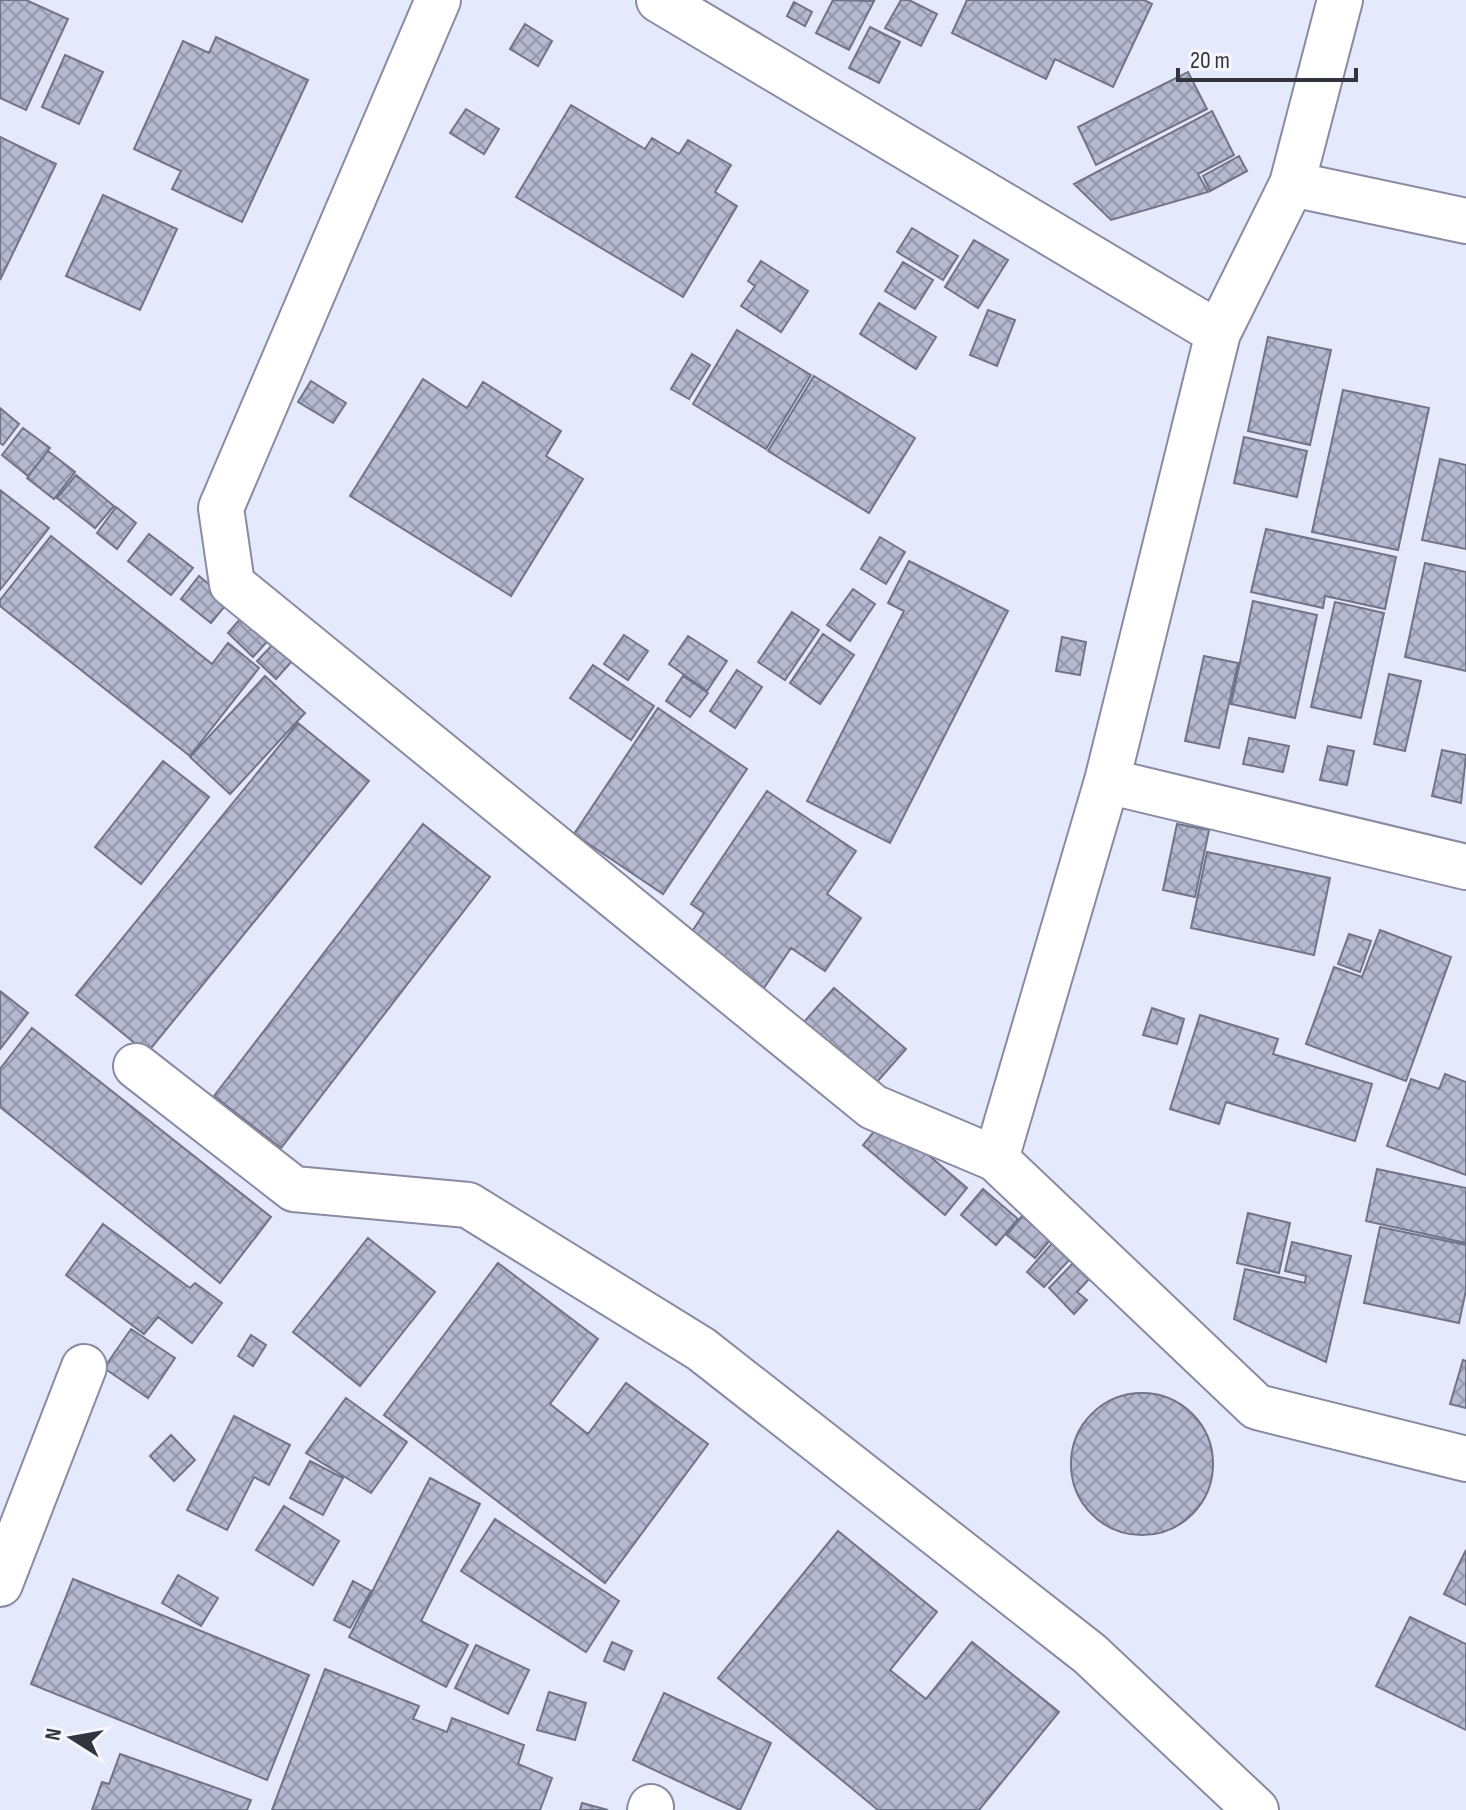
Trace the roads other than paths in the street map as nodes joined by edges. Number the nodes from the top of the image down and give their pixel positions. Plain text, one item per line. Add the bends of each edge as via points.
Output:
1 (438, 0) edge
2 (659, 0) edge
3 (1340, 0) edge
4 (1292, 184) junction
5 (1466, 221) edge
6 (1218, 333) junction
7 (1107, 781) junction
8 (1466, 867) edge
9 (136, 1066) dead end
10 (996, 1159) junction
11 (84, 1367) dead end
12 (1466, 1459) edge
13 (0, 1584) edge
14 (1256, 1810) edge

1 - 10 street via 221,508 232,584 873,1107
2 - 6 street
3 - 4 street
4 - 5 street
4 - 6 street
6 - 7 street
7 - 8 street
7 - 10 street
9 - 14 street via 294,1189 468,1205 701,1349 1090,1654
10 - 12 street via 1257,1407
11 - 13 street

